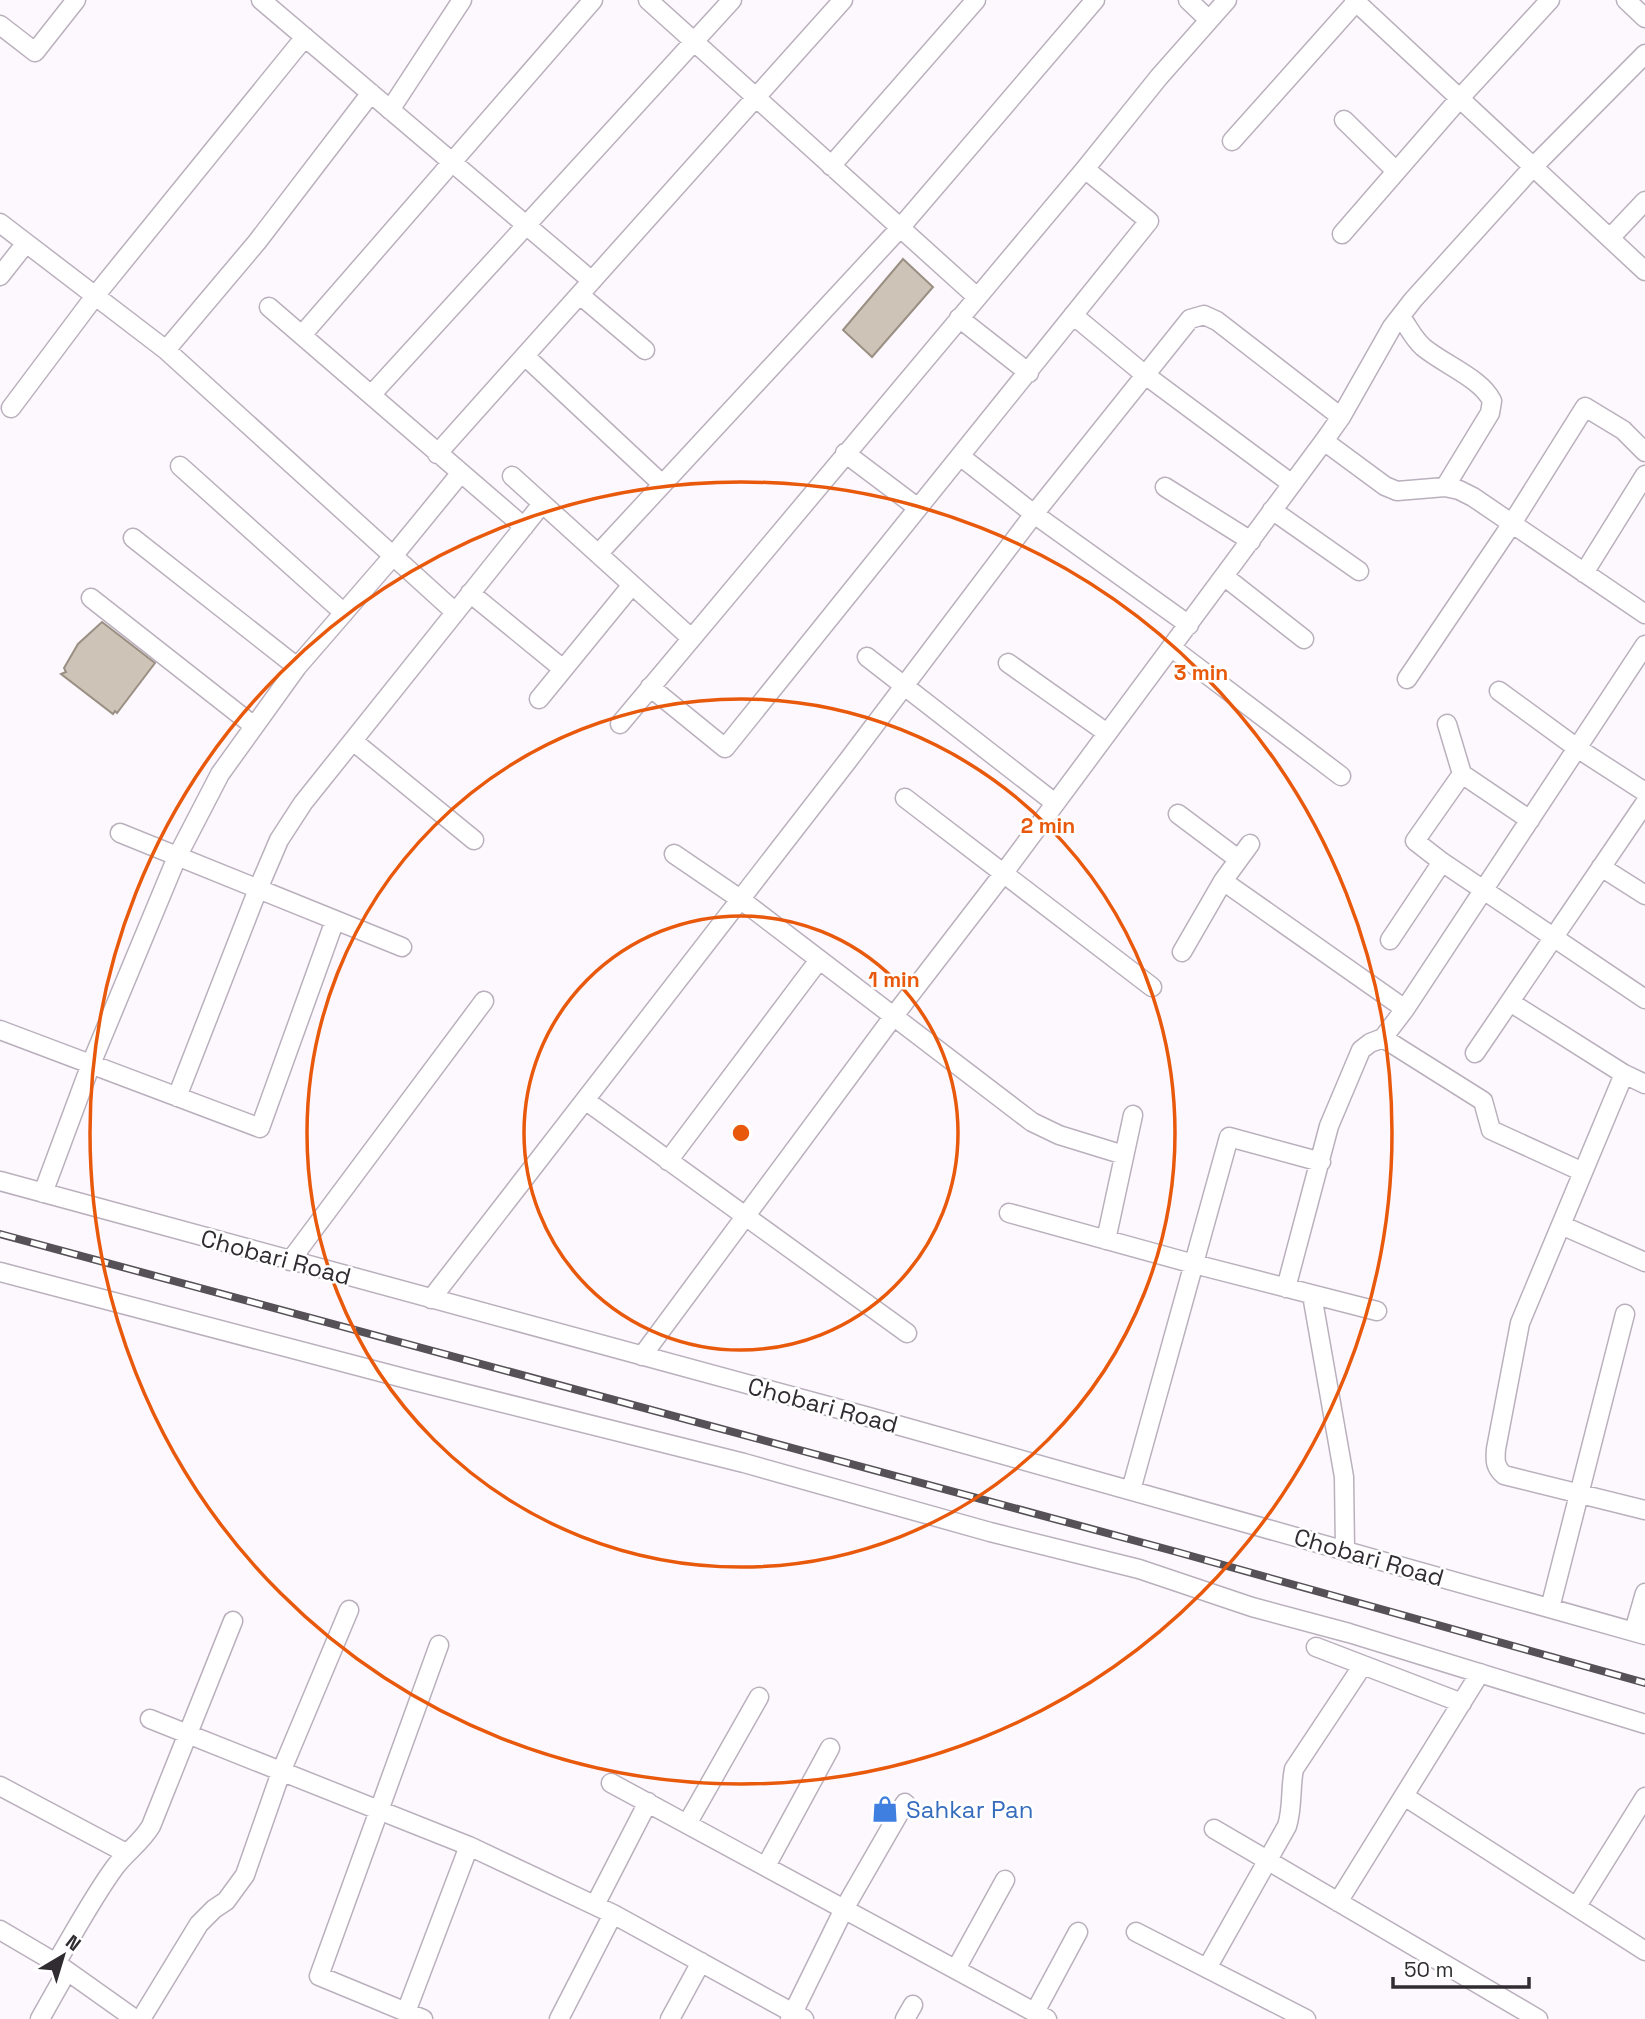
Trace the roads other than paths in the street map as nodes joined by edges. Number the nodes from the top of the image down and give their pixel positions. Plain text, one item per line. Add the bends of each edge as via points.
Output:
1 (76, 0) edge
2 (261, 0) edge
3 (462, 0) edge
4 (593, 0) edge
5 (648, 0) edge
6 (732, 0) edge
7 (843, 0) edge
8 (975, 0) edge
9 (1095, 0) edge
10 (1188, 0) edge
11 (1227, 0) edge
12 (1550, 0) edge
13 (1626, 0) edge
14 (1363, 3) edge
15 (1645, 18) edge
16 (1209, 20) junction
17 (0, 25) edge
18 (305, 37) junction
19 (694, 41) junction
20 (1645, 54) edge
21 (371, 93) junction
22 (1460, 98) junction
23 (757, 99) junction
24 (390, 110) junction
25 (1344, 120) dead end
26 (1232, 141) dead end
27 (453, 163) junction
28 (831, 166) junction
29 (1533, 167) junction
30 (1085, 169) junction
31 (1396, 171) junction
32 (1645, 201) edge
33 (0, 223) edge
34 (525, 225) junction
35 (900, 228) junction
36 (1342, 234) dead end
37 (1609, 238) junction
38 (26, 243) junction
39 (1645, 271) edge
40 (0, 276) edge
41 (586, 288) junction
42 (95, 296) junction
43 (976, 297) junction
44 (269, 307) dead end
45 (1073, 315) junction
46 (959, 318) junction
47 (1396, 322) junction
48 (302, 335) junction
49 (166, 350) junction
50 (645, 350) dead end
51 (525, 355) junction
52 (1029, 373) junction
53 (1144, 374) junction
54 (372, 394) junction
55 (11, 408) dead end
56 (1341, 417) junction
57 (1324, 442) junction
58 (1645, 452) edge
59 (845, 453) junction
60 (437, 454) junction
61 (960, 456) junction
62 (180, 466) dead end
63 (460, 474) junction
64 (1645, 475) edge
65 (512, 476) dead end
66 (662, 484) junction
67 (1292, 484) junction
68 (1165, 487) dead end
69 (1441, 488) junction
70 (542, 503) junction
71 (918, 508) junction
72 (1272, 510) junction
73 (1034, 514) junction
74 (1511, 524) junction
75 (524, 527) junction
76 (133, 537) dead end
77 (1251, 541) junction
78 (598, 554) junction
79 (393, 556) junction
80 (1359, 571) dead end
81 (1584, 573) junction
82 (1225, 577) junction
83 (632, 585) junction
84 (471, 593) junction
85 (91, 598) dead end
86 (455, 612) junction
87 (344, 613) junction
88 (1645, 614) edge
89 (1189, 625) junction
90 (691, 638) junction
91 (1304, 639) dead end
92 (1645, 645) edge
93 (1172, 648) junction
94 (867, 657) dead end
95 (1008, 663) dead end
96 (297, 667) junction
97 (564, 669) junction
98 (1407, 679) dead end
99 (650, 687) junction
100 (903, 687) junction
101 (1499, 691) dead end
102 (539, 699) dead end
103 (620, 724) dead end
104 (1447, 724) dead end
105 (254, 726) junction
106 (1107, 733) junction
107 (353, 741) junction
108 (1577, 748) junction
109 (1462, 774) junction
110 (1341, 776) dead end
111 (1645, 792) edge
112 (905, 798) dead end
113 (1055, 803) junction
114 (1645, 803) edge
115 (1178, 814) dead end
116 (1530, 820) junction
117 (120, 833) dead end
118 (474, 840) dead end
119 (1250, 844) dead end
120 (674, 854) dead end
121 (177, 857) junction
122 (1238, 859) junction
123 (1442, 862) junction
124 (1601, 867) junction
125 (1003, 874) junction
126 (1223, 881) junction
127 (258, 889) junction
128 (1483, 890) junction
129 (1645, 895) edge
130 (740, 899) junction
131 (335, 920) junction
132 (1553, 938) junction
133 (1390, 940) dead end
134 (402, 947) dead end
135 (1182, 952) dead end
136 (819, 960) junction
137 (1152, 988) dead end
138 (1645, 999) edge
139 (484, 1001) dead end
140 (1510, 1002) junction
141 (1405, 1009) junction
142 (893, 1017) junction
143 (0, 1030) edge
144 (1383, 1038) junction
145 (1475, 1053) dead end
146 (91, 1064) junction
147 (1624, 1074) junction
148 (1645, 1084) edge
149 (177, 1097) junction
150 (585, 1100) junction
151 (1133, 1115) dead end
152 (1125, 1155) junction
153 (668, 1161) junction
154 (1321, 1162) junction
155 (1583, 1172) junction
156 (0, 1181) edge
157 (43, 1193) junction
158 (1009, 1213) dead end
159 (745, 1217) junction
160 (1561, 1225) junction
161 (1107, 1240) junction
162 (290, 1261) junction
163 (1645, 1262) edge
164 (1194, 1264) junction
165 (0, 1272) edge
166 (1286, 1288) junction
167 (1312, 1295) junction
168 (431, 1299) junction
169 (1377, 1311) dead end
170 (1625, 1314) dead end
171 (906, 1333) dead end
172 (642, 1356) junction
173 (1131, 1490) junction
174 (1579, 1494) junction
175 (1645, 1510) edge
176 (1345, 1550) junction
177 (1645, 1593) edge
178 (1550, 1608) junction
179 (349, 1610) dead end
180 (233, 1621) dead end
181 (1639, 1633) edge
182 (439, 1645) dead end
183 (1316, 1647) dead end
184 (1363, 1665) junction
185 (1480, 1673) junction
186 (760, 1697) dead end
187 (1462, 1703) junction
188 (150, 1719) dead end
189 (1645, 1724) edge
190 (188, 1735) junction
191 (830, 1748) dead end
192 (281, 1772) junction
193 (611, 1783) dead end
194 (0, 1786) edge
195 (1404, 1796) junction
196 (1645, 1797) edge
197 (648, 1802) junction
198 (905, 1803) dead end
199 (377, 1811) junction
200 (687, 1824) junction
201 (1214, 1829) dead end
202 (469, 1846) junction
203 (126, 1853) junction
204 (1267, 1860) junction
205 (766, 1866) junction
206 (1005, 1880) dead end
207 (1338, 1902) junction
208 (595, 1905) junction
209 (1577, 1906) junction
210 (844, 1909) junction
211 (613, 1914) junction
212 (0, 1930) edge
213 (1079, 1932) dead end
214 (1136, 1932) dead end
215 (1645, 1951) edge
216 (701, 1962) junction
217 (62, 1967) junction
218 (1207, 1968) junction
219 (956, 1969) junction
220 (1276, 2011) edge
221 (406, 2012) junction
222 (1041, 2016) edge
223 (796, 2017) edge
224 (40, 2019) edge
225 (135, 2019) edge
226 (141, 2019) edge
227 (423, 2019) edge
228 (559, 2019) edge
229 (670, 2019) edge
230 (1306, 2019) edge
231 (1538, 2019) edge

1 - 17 street via 35,52
2 - 18 street
3 - 24 street
4 - 27 street
5 - 19 street
6 - 19 street
7 - 23 street
8 - 28 street
9 - 35 street
10 - 16 street
11 - 16 street
12 - 22 street
13 - 15 street
14 - 22 street
14 - 26 street
16 - 30 street
18 - 21 street
18 - 42 street
19 - 23 street
19 - 34 street
20 - 29 street
21 - 24 street
21 - 49 street via 257,242
22 - 29 street
22 - 31 street
23 - 28 street
23 - 41 street
24 - 27 street
25 - 31 street
27 - 34 street
27 - 48 street
28 - 35 street
29 - 37 street
29 - 47 street
30 - 43 street
30 - 45 street via 1149,221
31 - 36 street
32 - 37 street
33 - 38 street
34 - 41 street
34 - 54 street
35 - 43 street
35 - 66 street
37 - 39 street
38 - 40 street
38 - 42 street
41 - 50 street
41 - 51 street
42 - 49 street
42 - 55 street
43 - 46 street
44 - 48 street
45 - 52 street
45 - 53 street
46 - 52 street
46 - 59 street
47 - 56 street
47 - 69 street via 1480,386 1492,401 1490,413
48 - 54 street
49 - 79 street
51 - 60 street
51 - 66 street
52 - 61 street
53 - 56 street via 1190,319 1204,315
53 - 67 street
53 - 73 street
54 - 60 street
56 - 57 street
57 - 67 street
57 - 69 street via 1385,485 1403,492
58 - 74 street via 1623,430 1585,407
59 - 71 street
59 - 90 street
60 - 63 street
61 - 71 street
61 - 73 street
62 - 87 street
63 - 75 street
63 - 79 street
64 - 81 street
65 - 70 street
66 - 78 street
67 - 72 street
68 - 77 street
69 - 74 street via 1473,497
70 - 75 street
70 - 78 street
71 - 99 street via 726,748
72 - 77 street
72 - 80 street
73 - 89 street
73 - 100 street
74 - 81 street
74 - 98 street
75 - 84 street
76 - 96 street
77 - 82 street
78 - 83 street
79 - 86 street
79 - 87 street
81 - 88 street
82 - 89 street
82 - 91 street
83 - 90 street
83 - 97 street
84 - 86 street
84 - 97 street
85 - 105 street
86 - 107 street
87 - 96 street
89 - 93 street
90 - 99 street
92 - 108 street
93 - 106 street
93 - 110 street
94 - 100 street
95 - 106 street
96 - 105 street
97 - 102 street
99 - 103 street
100 - 113 street
100 - 130 street
101 - 108 street
104 - 109 street
105 - 121 street via 220,774
106 - 113 street
107 - 118 street
107 - 127 street via 279,840
108 - 111 street
108 - 116 street
109 - 116 street
109 - 123 street via 1415,841
112 - 125 street
113 - 125 street
114 - 124 street
115 - 122 street
116 - 128 street
117 - 121 street
119 - 122 street
120 - 130 street
121 - 127 street
121 - 146 street
122 - 126 street
123 - 128 street
123 - 133 street
124 - 129 street
124 - 132 street
125 - 137 street
125 - 142 street
126 - 135 street
126 - 141 street
127 - 131 street
127 - 149 street
128 - 132 street
128 - 141 street
130 - 136 street
130 - 150 street
131 - 134 street
131 - 149 street via 260,1128
132 - 138 street
132 - 140 street
136 - 142 street
136 - 153 street
139 - 162 street
140 - 145 street
140 - 147 street
141 - 144 street
142 - 152 street via 1032,1122
142 - 159 street
143 - 146 street
144 - 154 street via 1361,1051 1329,1126
144 - 155 street via 1483,1101 1491,1130
146 - 149 street
146 - 157 street
147 - 148 street
147 - 155 street
150 - 153 street
150 - 168 street
151 - 152 street
152 - 161 street
153 - 159 street
154 - 164 street via 1229,1137
154 - 166 street
155 - 160 street
156 - 157 street, Chobari Road
157 - 162 street, Chobari Road
158 - 161 street
159 - 171 street
159 - 172 street
160 - 163 street
160 - 174 street via 1520,1323 1495,1462 1504,1475
161 - 164 street
162 - 168 street, Chobari Road
164 - 166 street
164 - 173 street
165 - 185 street via 1139,1569
166 - 167 street
167 - 169 street
167 - 176 street via 1344,1477
168 - 172 street, Chobari Road
170 - 174 street
172 - 173 street, Chobari Road
173 - 176 street, Chobari Road
174 - 175 street
174 - 178 street
176 - 178 street, Chobari Road
177 - 181 street
178 - 181 street, Chobari Road
179 - 192 street
180 - 190 street
182 - 199 street
183 - 184 street
184 - 187 street
184 - 204 street via 1294,1769 1291,1814
185 - 187 street
185 - 189 street
186 - 200 street
187 - 195 street
188 - 190 street
190 - 192 street
190 - 203 street via 151,1826 141,1842
191 - 205 street
192 - 199 street
192 - 226 street via 245,1875 226,1901 199,1924
193 - 197 street
194 - 203 street
195 - 207 street
195 - 209 street
196 - 209 street
197 - 200 street
197 - 208 street
198 - 210 street
199 - 202 street
199 - 221 street via 319,1976
200 - 205 street
201 - 204 street
202 - 208 street
202 - 221 street
203 - 217 street via 113,1869
204 - 207 street
204 - 218 street
205 - 210 street
206 - 219 street
207 - 231 street
208 - 211 street
209 - 215 street
210 - 219 street
210 - 223 street
211 - 216 street
211 - 228 street
212 - 217 street
213 - 222 street
214 - 218 street
216 - 223 street
216 - 229 street
217 - 224 street
217 - 225 street
218 - 220 street
219 - 222 street
220 - 230 street
221 - 227 street

